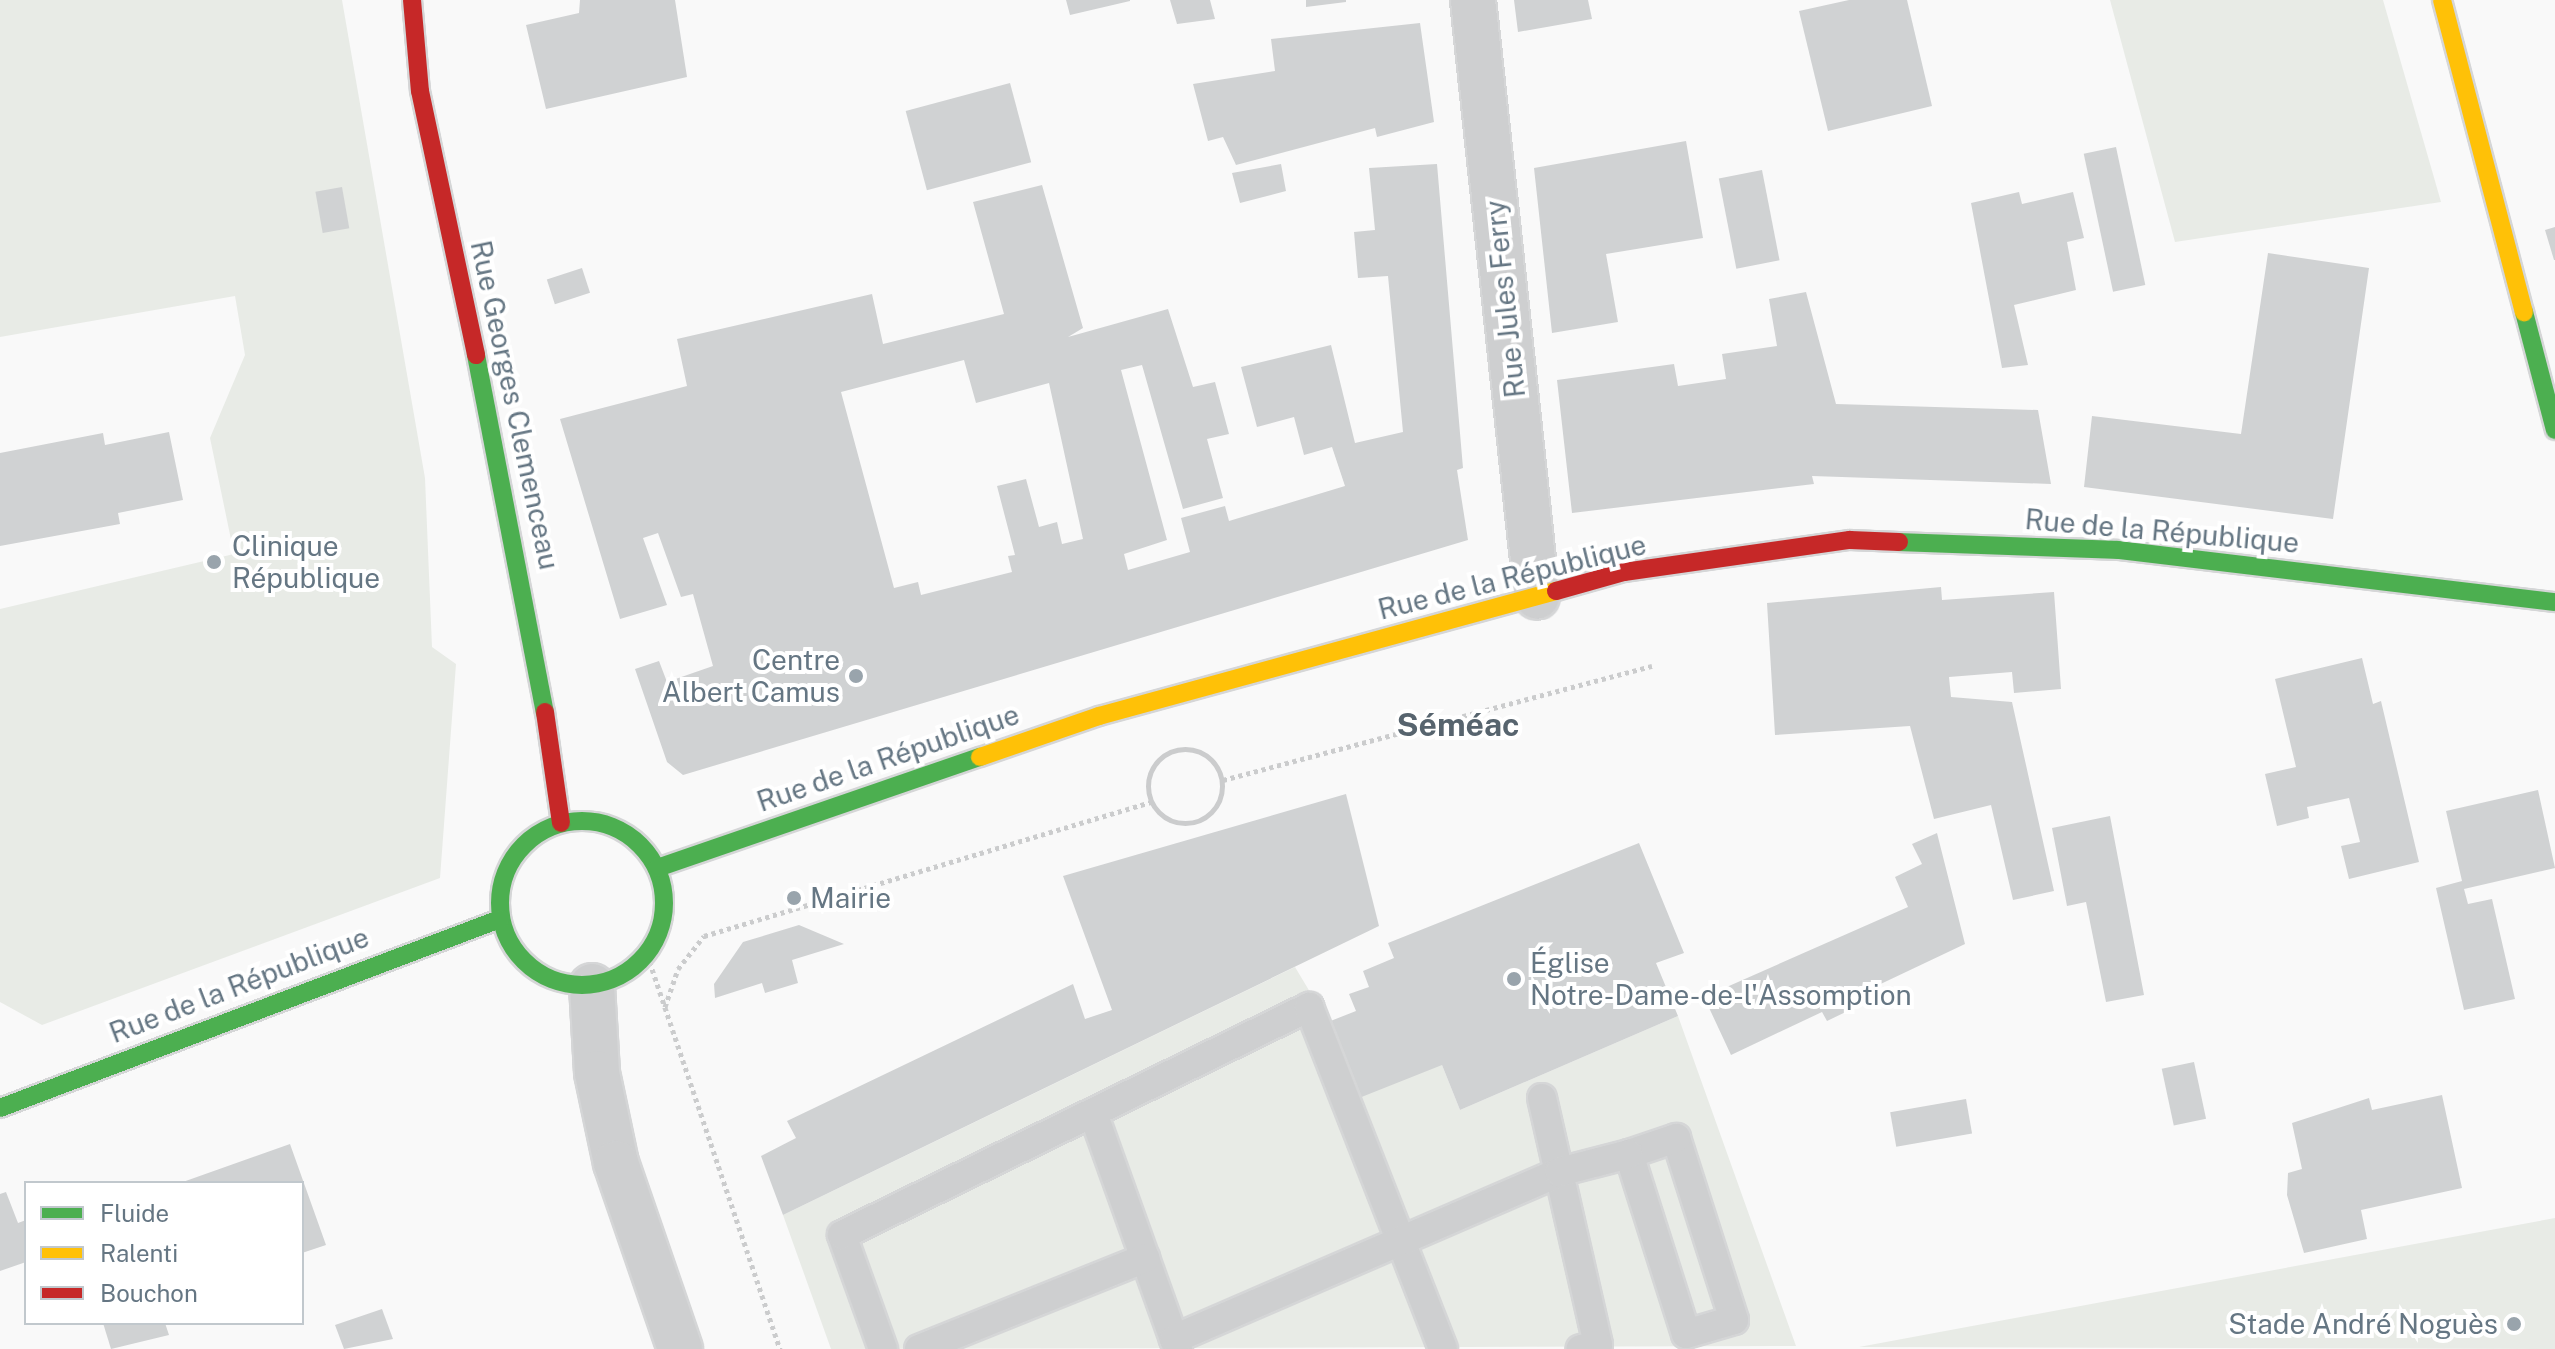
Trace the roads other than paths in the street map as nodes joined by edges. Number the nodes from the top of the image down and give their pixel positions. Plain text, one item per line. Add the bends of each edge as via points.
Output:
1 (412, 0) edge
2 (1473, 0) edge
3 (2442, 0) edge
4 (2555, 430) edge
5 (1537, 597) junction
6 (2555, 602) edge
7 (561, 823) junction
8 (657, 868) junction
9 (500, 919) junction
10 (592, 986) junction
11 (1542, 1098) dead end
12 (0, 1108) edge
13 (1093, 1113) junction
14 (1629, 1154) junction
15 (1559, 1172) junction
16 (1401, 1240) junction
17 (1145, 1258) junction
18 (1176, 1344) edge
19 (680, 1349) edge
20 (883, 1349) edge
21 (919, 1349) edge
22 (1443, 1349) edge
23 (1580, 1349) edge

1 - 7 street, Rue Georges Clemenceau via 420,91 534,632
2 - 5 street, Rue Jules Ferry
3 - 4 street
5 - 6 street, Rue de la République via 1624,572 1850,540 2118,550
5 - 8 street, Rue de la République via 1099,716
7 - 8 street via 617,828
7 - 9 street via 538,833 513,860
8 - 10 street via 665,912 647,954 613,980
9 - 10 street via 523,962 544,977
9 - 12 street, Rue de la République
10 - 19 street via 597,1073 616,1163
11 - 15 lane
13 - 16 lane via 1309,1007
13 - 17 lane
13 - 20 lane via 842,1235
14 - 14 lane via 1676,1138 1734,1320 1686,1334
14 - 15 lane
15 - 16 lane
15 - 23 lane via 1598,1345
16 - 18 lane
16 - 22 lane
17 - 18 lane
17 - 21 lane

